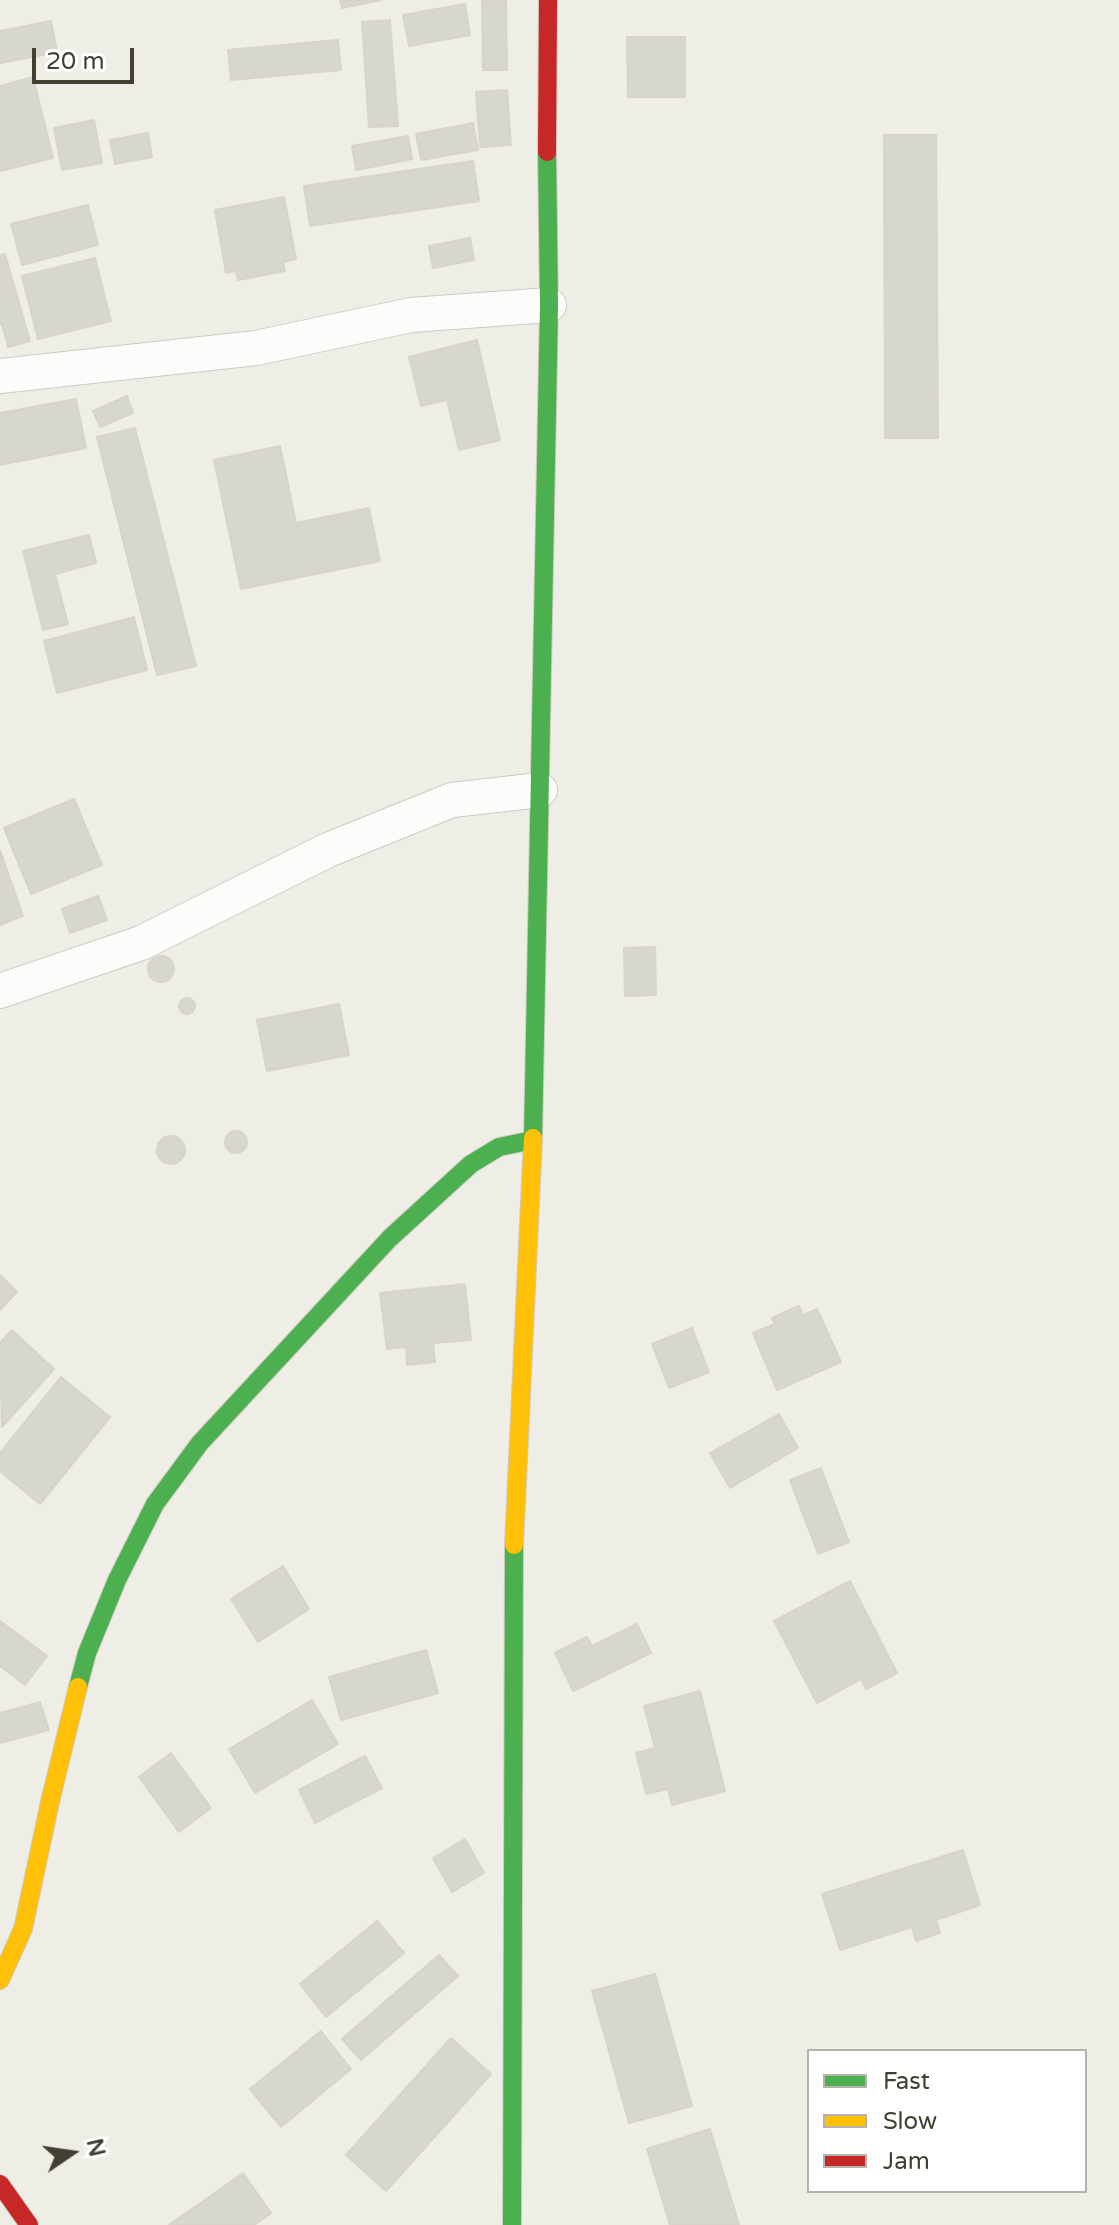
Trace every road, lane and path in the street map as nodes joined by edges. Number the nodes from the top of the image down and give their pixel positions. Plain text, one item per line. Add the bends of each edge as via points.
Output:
1 (548, 0) edge
2 (549, 305) junction
3 (0, 376) edge
4 (540, 790) junction
5 (0, 991) edge
6 (533, 1140) junction
7 (0, 1980) edge
8 (0, 2184) edge
9 (29, 2225) edge
10 (512, 2225) edge

1 - 2 street
2 - 3 street via 411,315 256,348
2 - 4 street
4 - 5 street via 452,800 328,850 141,943
4 - 6 street
6 - 7 street via 499,1147 471,1164 390,1238 200,1443 155,1504 87,1653 23,1929
6 - 10 street via 514,1538
8 - 9 street

